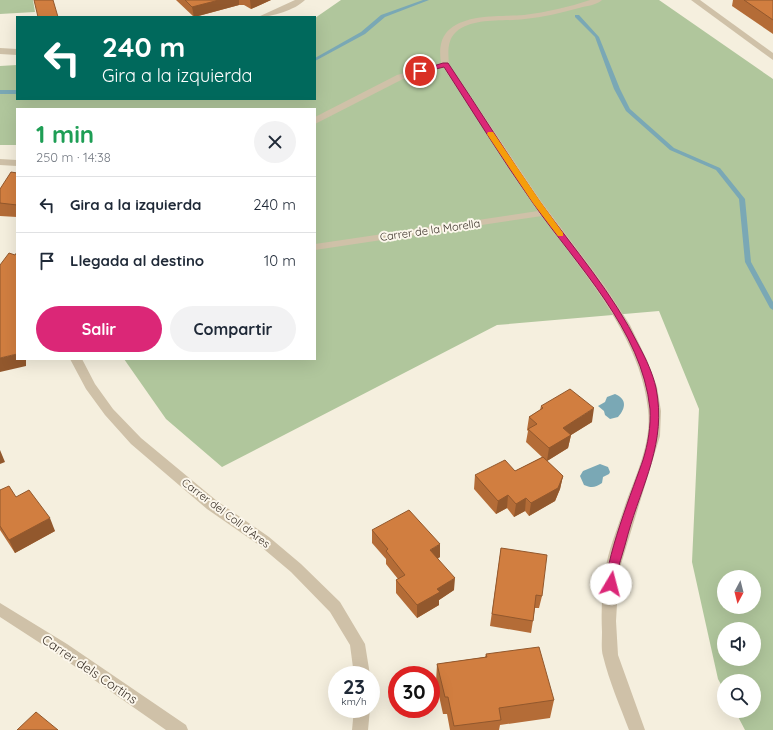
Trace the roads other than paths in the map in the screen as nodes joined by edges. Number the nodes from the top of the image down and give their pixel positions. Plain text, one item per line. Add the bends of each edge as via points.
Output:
1 (301, 0) edge
2 (598, 0) edge
3 (696, 0) edge
4 (265, 16) edge
5 (0, 51) edge
6 (16, 52) edge
7 (773, 57) edge
8 (445, 64) junction
9 (316, 120) edge
10 (0, 162) edge
11 (16, 162) edge
12 (544, 213) junction
13 (316, 247) edge
14 (77, 360) edge
15 (0, 609) edge
16 (361, 666) edge
17 (361, 718) edge
18 (180, 730) edge
19 (360, 730) edge
20 (637, 730) edge

1 - 4 street
2 - 8 street via 586,5 524,17 478,21 458,27 448,36 443,51
3 - 7 street
5 - 6 street
8 - 9 street via 400,77
8 - 12 street
10 - 11 street
12 - 13 street, Carrer de la Morella
12 - 20 street via 601,289 626,328 651,387 654,436 612,571 609,621 610,655
14 - 16 street, Carrer del Coll d'Ares via 93,391 136,441 212,505 264,541 296,568 335,607 357,644
15 - 18 street, Carrer dels Cortins
17 - 19 street

